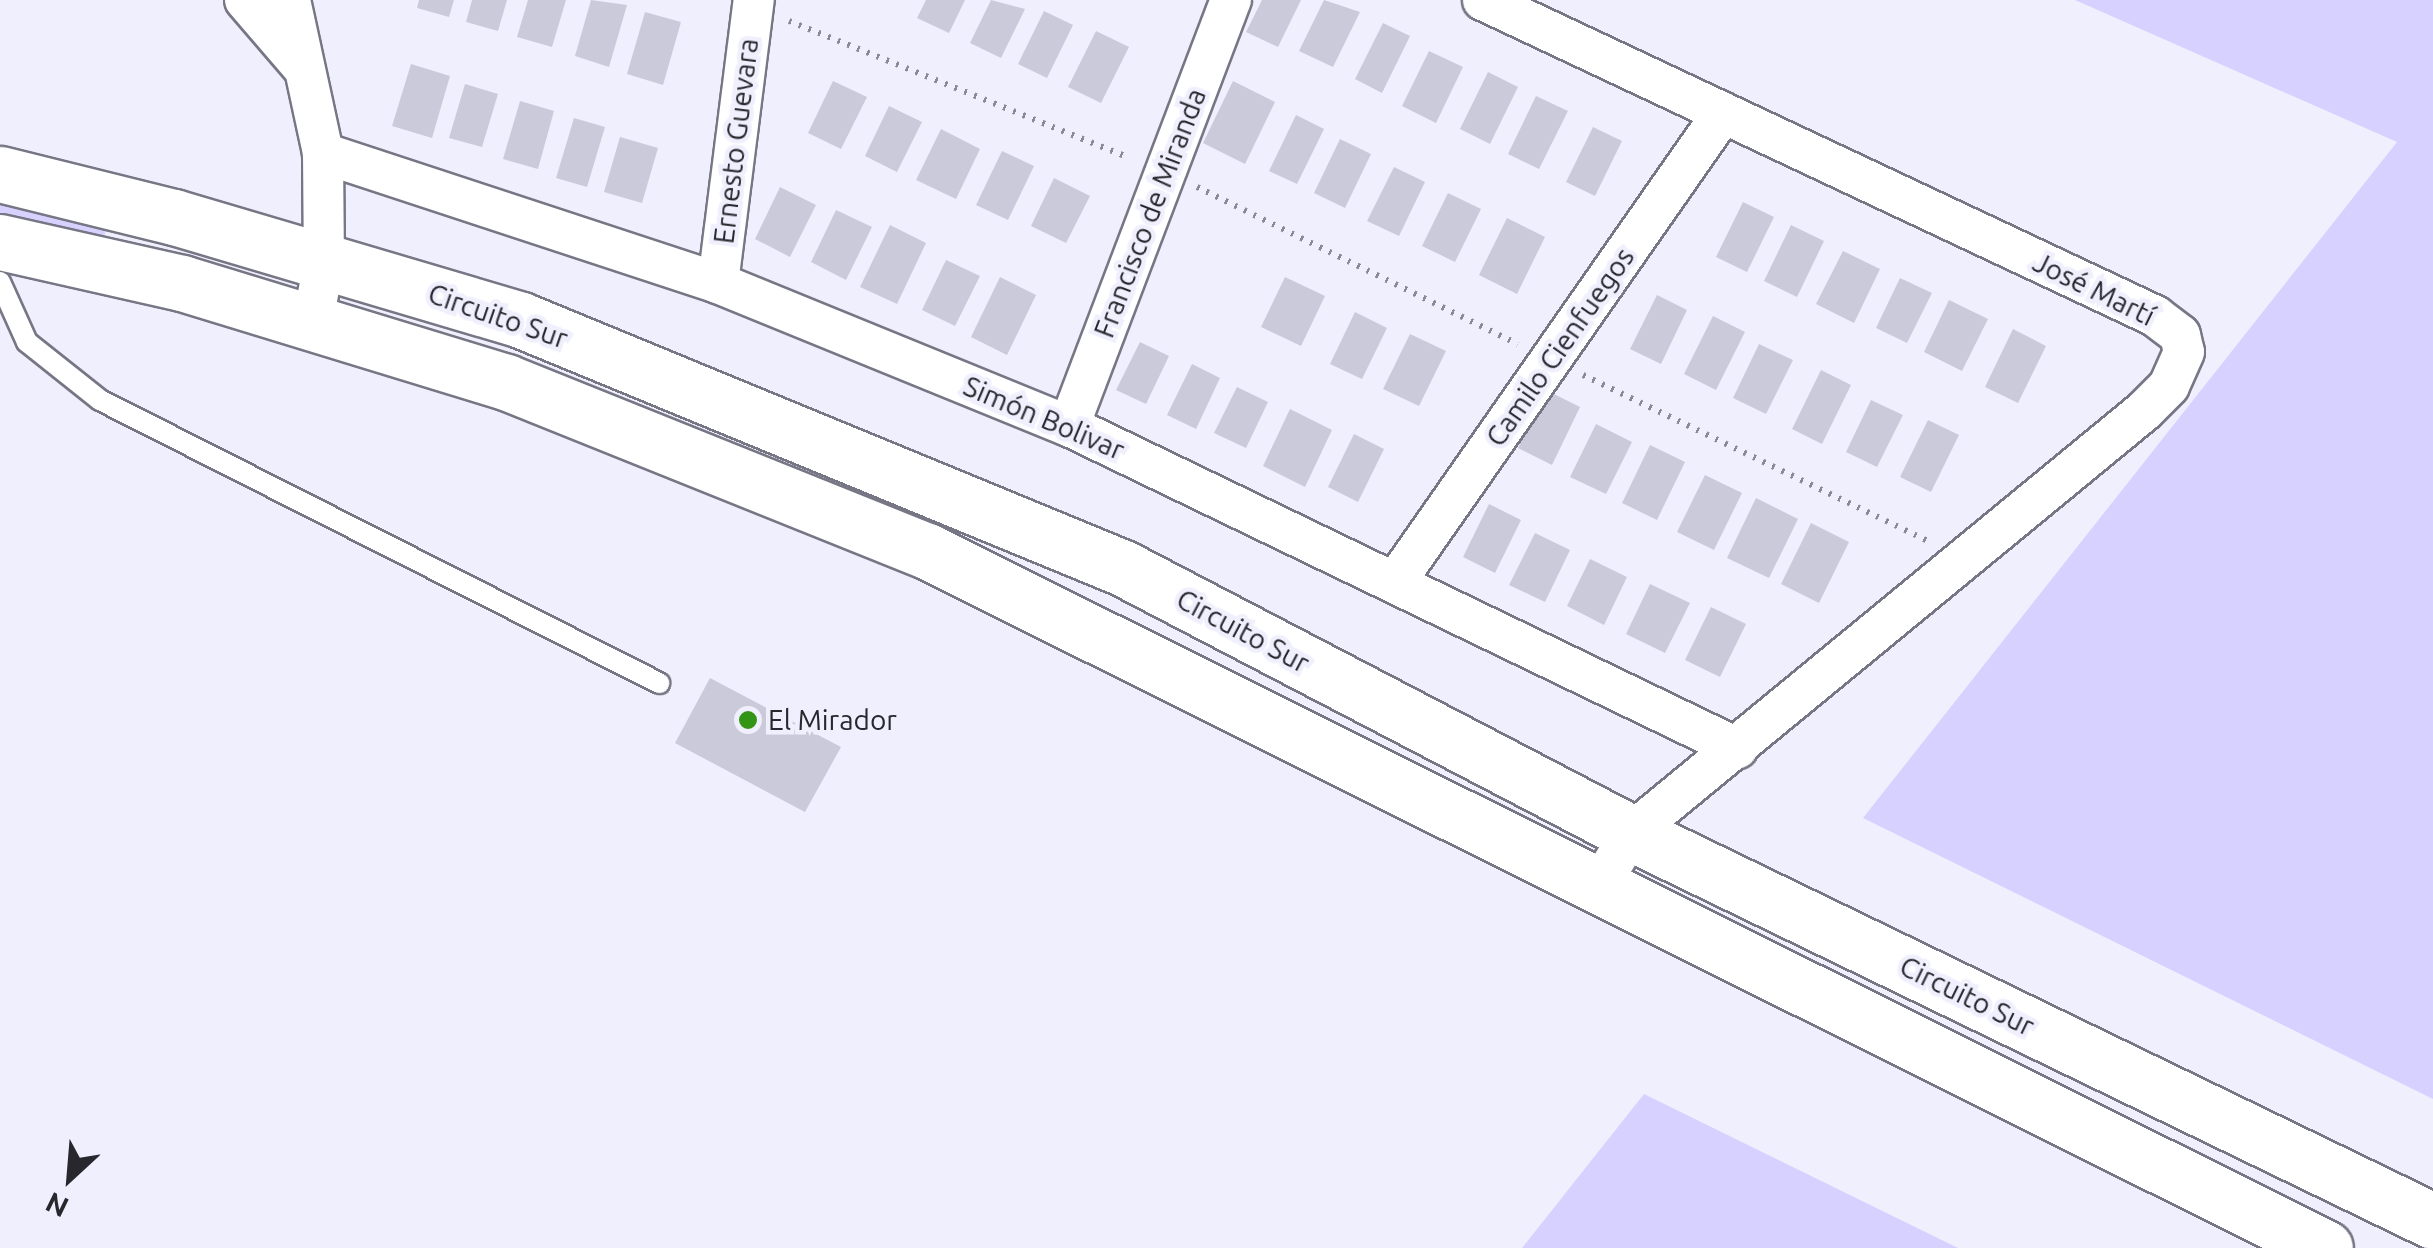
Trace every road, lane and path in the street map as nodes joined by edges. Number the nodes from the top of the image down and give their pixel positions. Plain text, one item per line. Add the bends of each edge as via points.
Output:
1 (245, 0) edge
2 (290, 0) edge
3 (1230, 0) edge
4 (1483, 0) edge
5 (754, 4) edge
6 (302, 66) junction
7 (1723, 113) junction
8 (323, 153) junction
9 (1166, 172) junction
10 (0, 174) edge
11 (0, 242) edge
12 (324, 261) junction
13 (0, 282) edge
14 (718, 283) junction
15 (313, 322) junction
16 (1551, 360) junction
17 (1069, 426) junction
18 (1965, 559) junction
19 (1396, 581) junction
20 (658, 683) dead end
21 (1737, 748) junction
22 (1632, 834) junction
23 (1598, 888) junction
24 (2433, 1221) edge
25 (2325, 1248) edge

1 - 6 street
2 - 6 street
3 - 9 street, Francisco de Miranda
4 - 7 street, José Martí
5 - 9 path
5 - 14 street, Ernesto Guevara
6 - 8 street
7 - 16 street, Camilo Cienfuegos
7 - 18 street, José Martí via 2156,316 2180,335 2184,352 2170,386
8 - 12 street
8 - 14 street, Simón Bolivar
9 - 16 path
9 - 17 street, Francisco de Miranda
10 - 12 highway, Circuito Sur
11 - 15 highway via 182,283
12 - 15 street
12 - 22 highway, Circuito Sur via 520,320 1122,568
13 - 20 lane via 27,342 100,400
14 - 17 street, Simón Bolivar
15 - 23 highway via 506,382 927,551
16 - 18 path
16 - 19 street, Camilo Cienfuegos
17 - 19 street, Simón Bolivar
18 - 21 street, José Martí
19 - 21 street, Simón Bolivar
21 - 22 street, José Martí
22 - 23 street, José Martí
22 - 24 highway, Circuito Sur
23 - 25 highway

